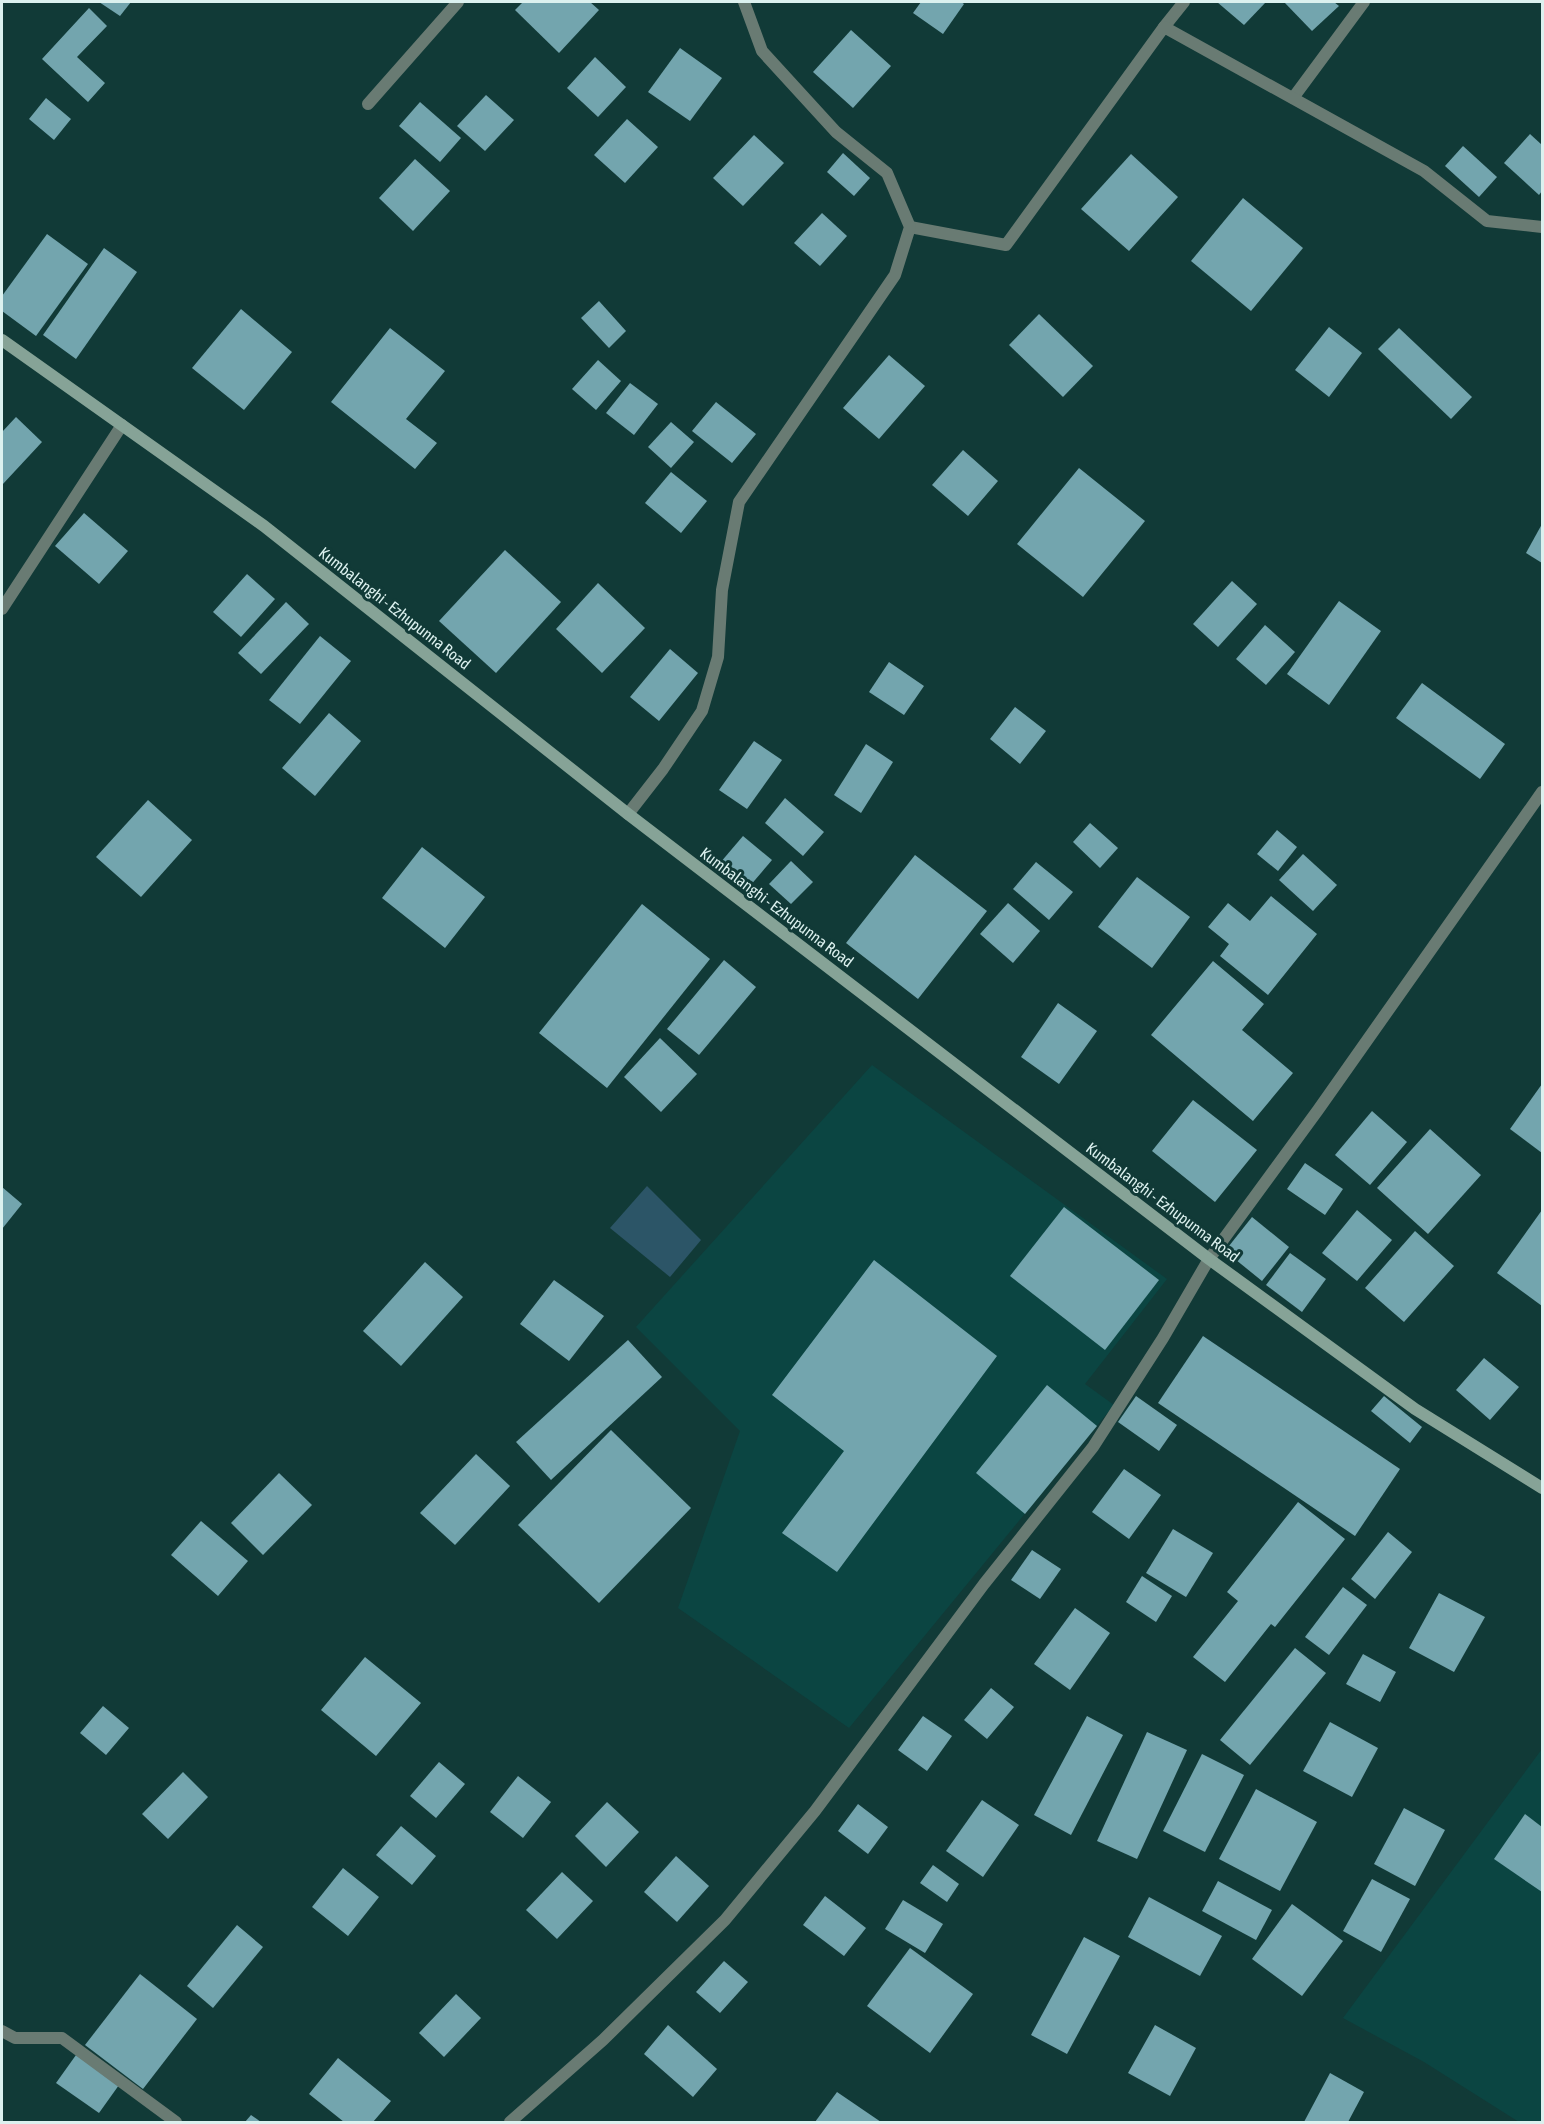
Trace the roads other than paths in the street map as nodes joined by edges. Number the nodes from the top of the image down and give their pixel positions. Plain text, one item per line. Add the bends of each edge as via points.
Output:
1 (459, 2) edge
2 (744, 2) edge
3 (1184, 2) edge
4 (1364, 2) edge
5 (1164, 27) junction
6 (1293, 98) junction
7 (368, 104) dead end
8 (910, 227) junction
9 (1542, 227) edge
10 (2, 340) edge
11 (122, 425) junction
12 (2, 609) edge
13 (1542, 792) edge
14 (628, 814) junction
15 (1209, 1259) junction
16 (1542, 1488) edge
17 (2, 2031) edge
18 (176, 2122) edge
19 (510, 2122) edge

1 - 7 street
2 - 8 street via 762,51 836,132 887,173
3 - 5 street
4 - 6 street
5 - 6 street
5 - 8 street via 1006,244
6 - 9 street via 1424,171 1487,221
8 - 14 street via 895,274 739,502 722,590 718,657 702,711
10 - 11 main road, Kumbalanghi - Ezhupunna Road
11 - 12 street
11 - 14 main road, Kumbalanghi - Ezhupunna Road via 264,526
13 - 15 street
14 - 15 main road, Kumbalanghi - Ezhupunna Road
15 - 16 main road, Kumbalanghi - Ezhupunna Road via 1415,1409
15 - 19 street via 1093,1447 984,1584 815,1811 725,1920 603,2040
17 - 18 street via 15,2038 62,2038

